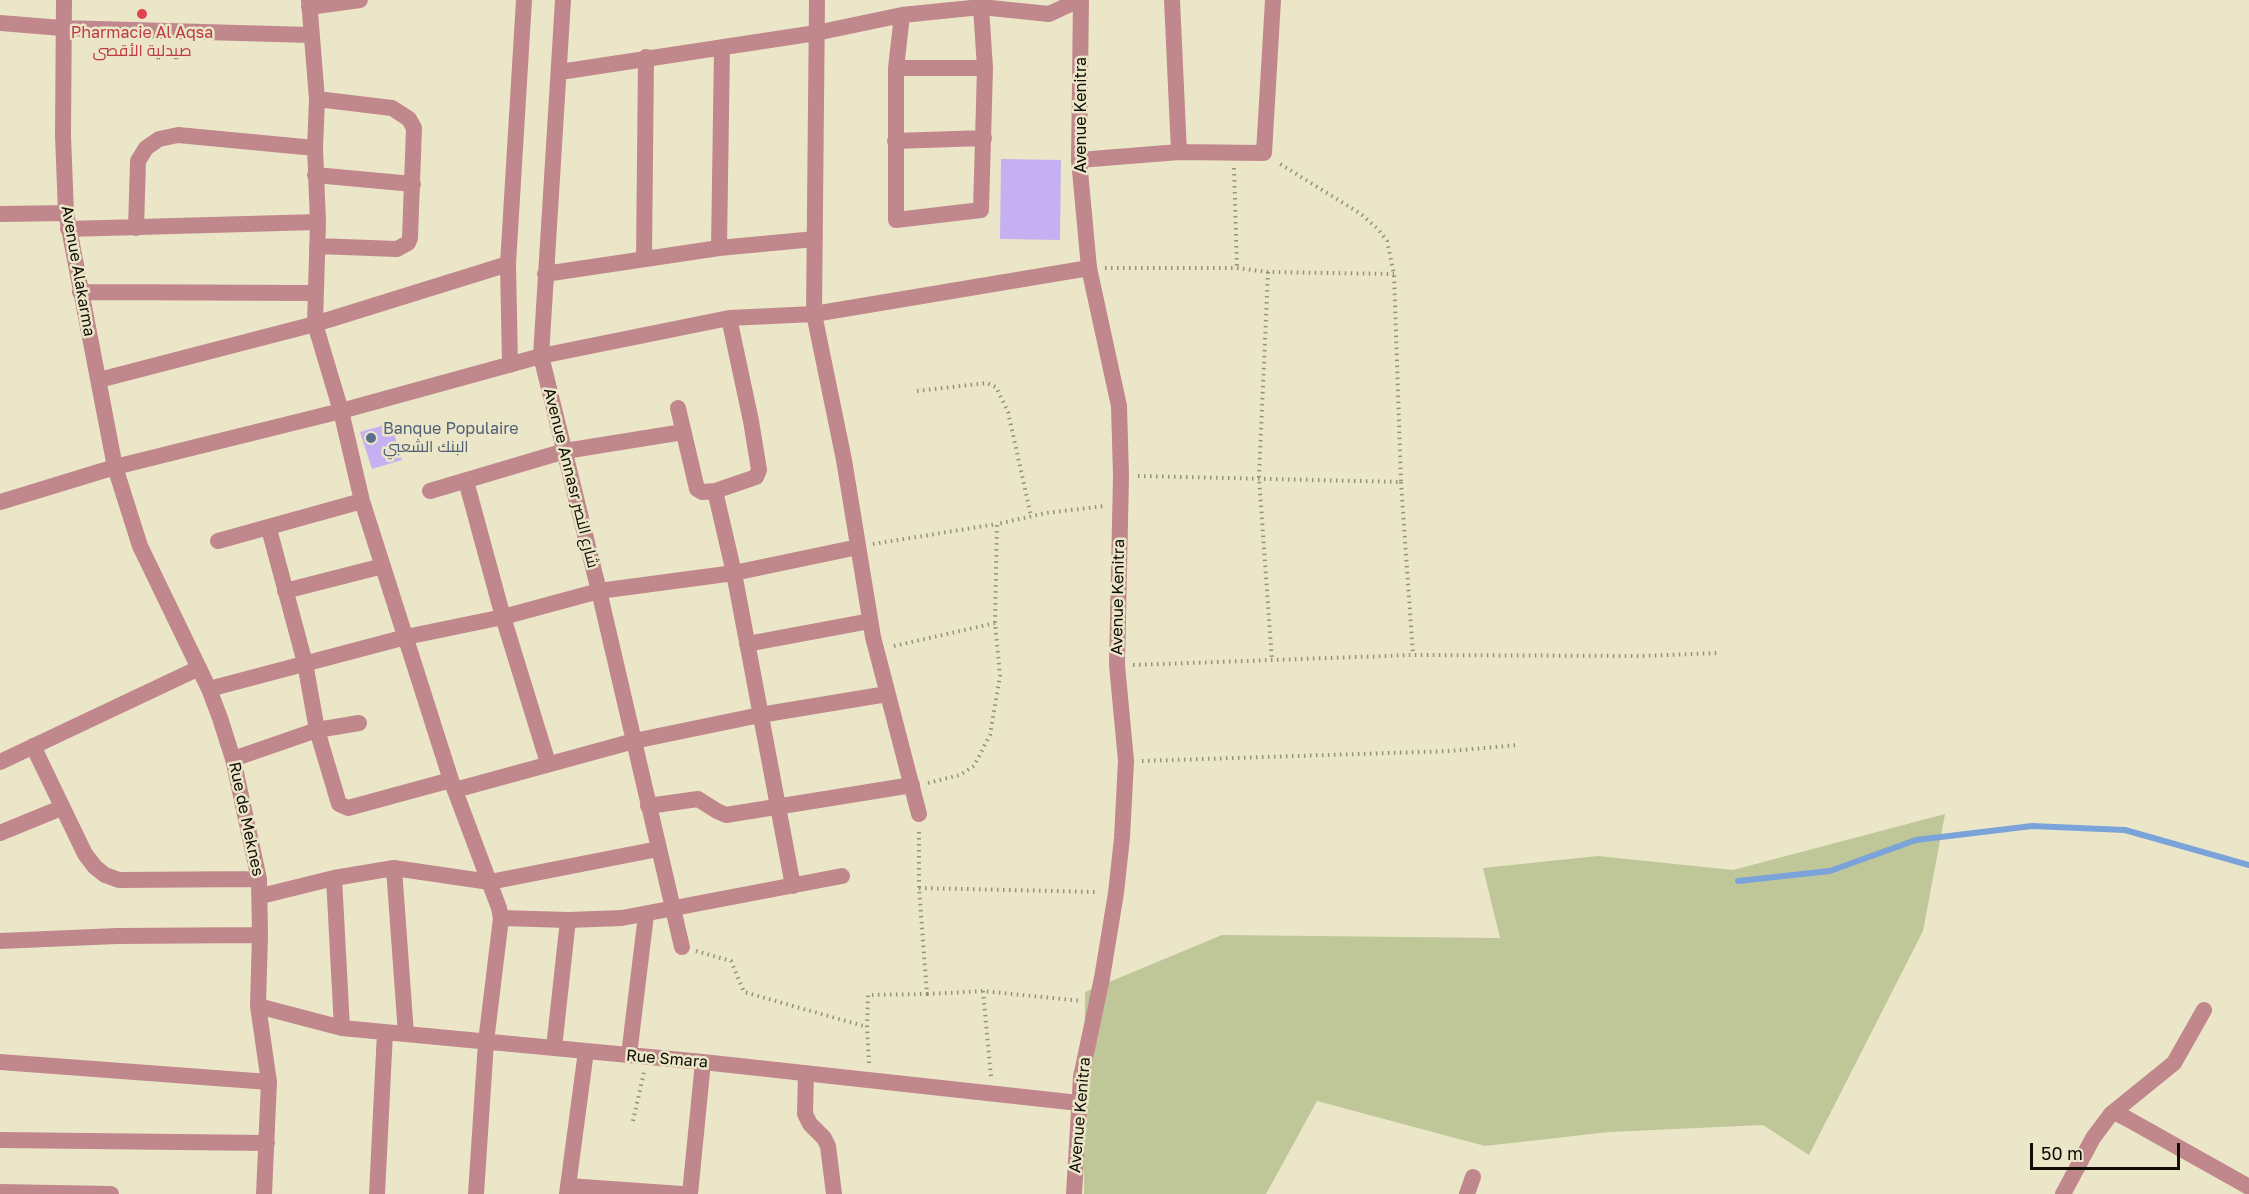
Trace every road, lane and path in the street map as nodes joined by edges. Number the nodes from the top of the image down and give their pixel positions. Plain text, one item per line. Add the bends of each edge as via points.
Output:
1 (64, 0) edge
2 (360, 0) edge
3 (524, 0) edge
4 (563, 0) edge
5 (817, 0) edge
6 (1080, 0) edge
7 (1172, 0) edge
8 (1273, 0) edge
9 (309, 3) edge
10 (981, 7) junction
11 (902, 15) junction
12 (0, 23) edge
13 (62, 28) junction
14 (816, 33) junction
15 (310, 35) junction
16 (722, 48) junction
17 (646, 57) junction
18 (896, 68) junction
19 (985, 68) junction
20 (560, 72) junction
21 (317, 99) junction
22 (984, 138) junction
23 (895, 141) junction
24 (315, 148) junction
25 (1179, 152) junction
26 (1233, 152) junction
27 (1264, 153) junction
28 (1079, 160) junction
29 (315, 175) junction
30 (413, 184) junction
31 (0, 214) edge
32 (67, 221) junction
33 (318, 222) junction
34 (136, 228) junction
35 (815, 239) junction
36 (317, 246) junction
37 (718, 248) junction
38 (644, 259) junction
39 (508, 264) junction
40 (1089, 268) junction
41 (1238, 268) junction
42 (1268, 272) junction
43 (1394, 273) junction
44 (545, 274) junction
45 (80, 292) junction
46 (314, 293) junction
47 (813, 314) junction
48 (729, 318) junction
49 (315, 324) junction
50 (541, 356) junction
51 (510, 365) junction
52 (99, 380) junction
53 (917, 391) dead end
54 (678, 408) dead end
55 (341, 411) junction
56 (683, 432) junction
57 (565, 451) junction
58 (115, 467) junction
59 (1121, 476) junction
60 (1259, 477) junction
61 (466, 481) junction
62 (1401, 482) junction
63 (430, 491) dead end
64 (715, 491) junction
65 (362, 501) junction
66 (0, 502) edge
67 (1120, 505) junction
68 (1031, 516) junction
69 (997, 524) junction
70 (269, 529) junction
71 (218, 542) dead end
72 (858, 547) junction
73 (383, 566) junction
74 (734, 573) junction
75 (285, 591) junction
76 (599, 591) junction
77 (503, 618) junction
78 (870, 621) junction
79 (996, 623) junction
80 (406, 637) junction
81 (747, 644) junction
82 (877, 649) junction
83 (1719, 653) dead end
84 (1413, 655) junction
85 (1272, 661) junction
86 (305, 663) junction
87 (1117, 665) junction
88 (199, 668) junction
89 (209, 689) junction
90 (887, 694) junction
91 (760, 715) junction
92 (359, 723) dead end
93 (317, 730) junction
94 (634, 741) junction
95 (33, 746) junction
96 (1517, 746) dead end
97 (233, 759) junction
98 (1126, 761) junction
99 (0, 762) edge
100 (548, 763) junction
101 (453, 785) junction
102 (912, 785) junction
103 (648, 806) junction
104 (778, 807) junction
105 (61, 808) junction
106 (920, 814) joint
107 (0, 832) edge
108 (658, 849) junction
109 (394, 868) junction
110 (842, 876) dead end
111 (334, 878) junction
112 (490, 882) junction
113 (793, 886) junction
114 (260, 887) junction
115 (919, 888) junction
116 (1116, 893) junction
117 (673, 909) junction
118 (646, 915) junction
119 (501, 918) junction
120 (568, 920) junction
121 (260, 935) junction
122 (0, 941) edge
123 (682, 947) joint
124 (983, 992) junction
125 (927, 994) junction
126 (1097, 1002) junction
127 (258, 1006) junction
128 (2204, 1010) dead end
129 (867, 1027) junction
130 (342, 1028) junction
131 (385, 1032) junction
132 (406, 1034) junction
133 (486, 1042) junction
134 (554, 1048) junction
135 (586, 1051) junction
136 (629, 1055) junction
137 (648, 1057) junction
138 (0, 1062) edge
139 (703, 1062) junction
140 (806, 1073) junction
141 (870, 1079) junction
142 (269, 1082) junction
143 (993, 1094) junction
144 (1079, 1102) junction
145 (2111, 1114) junction
146 (633, 1121) dead end
147 (0, 1140) edge
148 (267, 1143) junction
149 (1473, 1177) dead end
150 (2249, 1187) edge
151 (567, 1190) edge
152 (0, 1192) edge
153 (111, 1194) edge
154 (264, 1194) edge
155 (377, 1194) edge
156 (476, 1194) edge
157 (681, 1194) edge
158 (690, 1194) edge
159 (834, 1194) edge
160 (1074, 1194) edge
161 (1467, 1194) edge
162 (2063, 1194) edge

1 - 13 street, Avenue Alakarma
2 - 9 street
3 - 39 street
4 - 20 street, Avenue Annasr شارع النصر
5 - 14 street
6 - 10 street via 1049,14
6 - 28 street, Avenue Kenitra
7 - 25 street
8 - 27 street
9 - 15 street
10 - 11 street
10 - 19 street
11 - 14 street
11 - 18 street
12 - 13 street
13 - 15 street
13 - 32 street, Avenue Alakarma
14 - 16 street
14 - 35 street
15 - 21 street
16 - 17 street
16 - 37 street
17 - 20 street
17 - 38 street
18 - 19 street
18 - 23 street
19 - 22 street
20 - 44 street, Avenue Annasr شارع النصر
21 - 24 street
21 - 30 street via 392,108 410,119 414,128
22 - 23 street
22 - 23 street via 981,210 896,220
24 - 29 street
24 - 34 street via 178,135 159,139 146,148 138,161
25 - 26 street
25 - 28 street
26 - 27 street
26 - 41 path
27 - 43 path via 1361,214 1378,229 1386,241
28 - 40 street, Avenue Kenitra
29 - 30 street
29 - 33 street
30 - 36 street via 410,238 405,247
31 - 32 street
32 - 34 street
32 - 45 street, Avenue Alakarma
33 - 34 street
33 - 36 street
35 - 37 street
35 - 47 street
36 - 46 street
37 - 38 street
38 - 44 street
39 - 49 street
39 - 51 street
40 - 41 path
40 - 47 street
40 - 59 street, Avenue Kenitra via 1119,406
41 - 42 path
42 - 43 path
42 - 60 path
43 - 62 path
44 - 50 street, Avenue Annasr شارع النصر
45 - 46 street
45 - 52 street, Avenue Alakarma
46 - 49 street
47 - 48 street
47 - 72 street
48 - 50 street
48 - 64 street via 759,471 750,480
49 - 52 street
49 - 55 street
50 - 51 street
50 - 57 street, Avenue Annasr شارع النصر
51 - 55 street
52 - 58 street, Avenue Alakarma
53 - 68 path via 987,383 996,387 1008,412
54 - 56 street
55 - 58 street
55 - 65 street
56 - 57 street
56 - 64 street via 695,486 702,492
57 - 61 street
57 - 76 street, Avenue Annasr شارع النصر
58 - 66 street
58 - 88 street, Rue de Meknes via 140,546
59 - 60 path
59 - 67 street, Avenue Kenitra
60 - 62 path
60 - 85 path
61 - 63 street
61 - 77 street
62 - 84 path
64 - 74 street
65 - 70 street
65 - 73 street
67 - 68 path
67 - 87 street, Avenue Kenitra
68 - 69 path
69 - 72 path
69 - 79 path
70 - 71 street
70 - 75 street
72 - 74 street
72 - 78 street
73 - 75 street
73 - 80 street
74 - 76 street
74 - 81 street
75 - 86 street
76 - 77 street
76 - 94 street, Avenue Annasr شارع النصر
77 - 80 street
77 - 100 street
78 - 81 street
78 - 82 street
79 - 82 path
79 - 102 path via 1000,676 993,720 983,750 974,766 960,775
80 - 86 street
80 - 101 street
81 - 91 street
82 - 90 street
83 - 84 path
84 - 85 path
85 - 87 path
86 - 89 street
86 - 93 street
87 - 98 street, Avenue Kenitra
88 - 89 street, Rue de Meknes
88 - 95 street
89 - 97 street, Rue de Meknes
90 - 91 street
90 - 102 street
91 - 94 street
91 - 104 street
92 - 93 street
93 - 97 street
93 - 101 street via 337,798 346,808
94 - 100 street
94 - 103 street, Avenue Annasr شارع النصر
95 - 99 street
95 - 105 street
96 - 98 path
97 - 114 street, Rue de Meknes
98 - 116 street, Avenue Kenitra
100 - 101 street
101 - 112 street
102 - 104 street
102 - 106 street
103 - 104 street via 698,799 726,814
103 - 108 street, Avenue Annasr شارع النصر
104 - 113 street
105 - 107 street
105 - 114 street via 85,854 105,875 119,880
106 - 115 path
108 - 112 street
108 - 117 street, Avenue Annasr شارع النصر
109 - 111 street
109 - 112 street
109 - 132 street
110 - 113 street
111 - 114 street
111 - 130 street
112 - 119 street
113 - 117 street
114 - 121 street, Rue de Meknes
115 - 116 path
115 - 125 path
116 - 126 street, Avenue Kenitra
117 - 118 street
117 - 123 street, Avenue Annasr شارع النصر
118 - 120 street
118 - 136 street
119 - 120 street
119 - 133 street
120 - 134 street
121 - 122 street
121 - 127 street, Rue de Meknes
123 - 129 path via 731,961 744,992
124 - 125 path
124 - 126 path
124 - 143 path
125 - 129 path via 868,995
126 - 144 street, Avenue Kenitra
127 - 130 street, Rue Smara
127 - 142 street, Rue de Meknes
128 - 145 street via 2174,1063
129 - 141 path
130 - 131 street, Rue Smara
131 - 132 street, Rue Smara
131 - 155 street
132 - 133 street, Rue Smara
133 - 134 street, Rue Smara
133 - 156 street
134 - 135 street, Rue Smara
135 - 136 street, Rue Smara
135 - 151 street
136 - 137 street, Rue Smara
137 - 139 street, Rue Smara
137 - 146 path
138 - 142 street
139 - 140 street, Rue Smara
139 - 158 street
140 - 141 street, Rue Smara
140 - 159 street via 805,1114 828,1146
141 - 143 street, Rue Smara
142 - 148 street, Rue de Meknes
143 - 144 street, Rue Smara
144 - 160 street, Avenue Kenitra
145 - 150 street via 2126,1118
145 - 162 street via 2093,1138
147 - 148 street
148 - 154 street, Rue de Meknes
149 - 161 street
151 - 157 street
152 - 153 street

